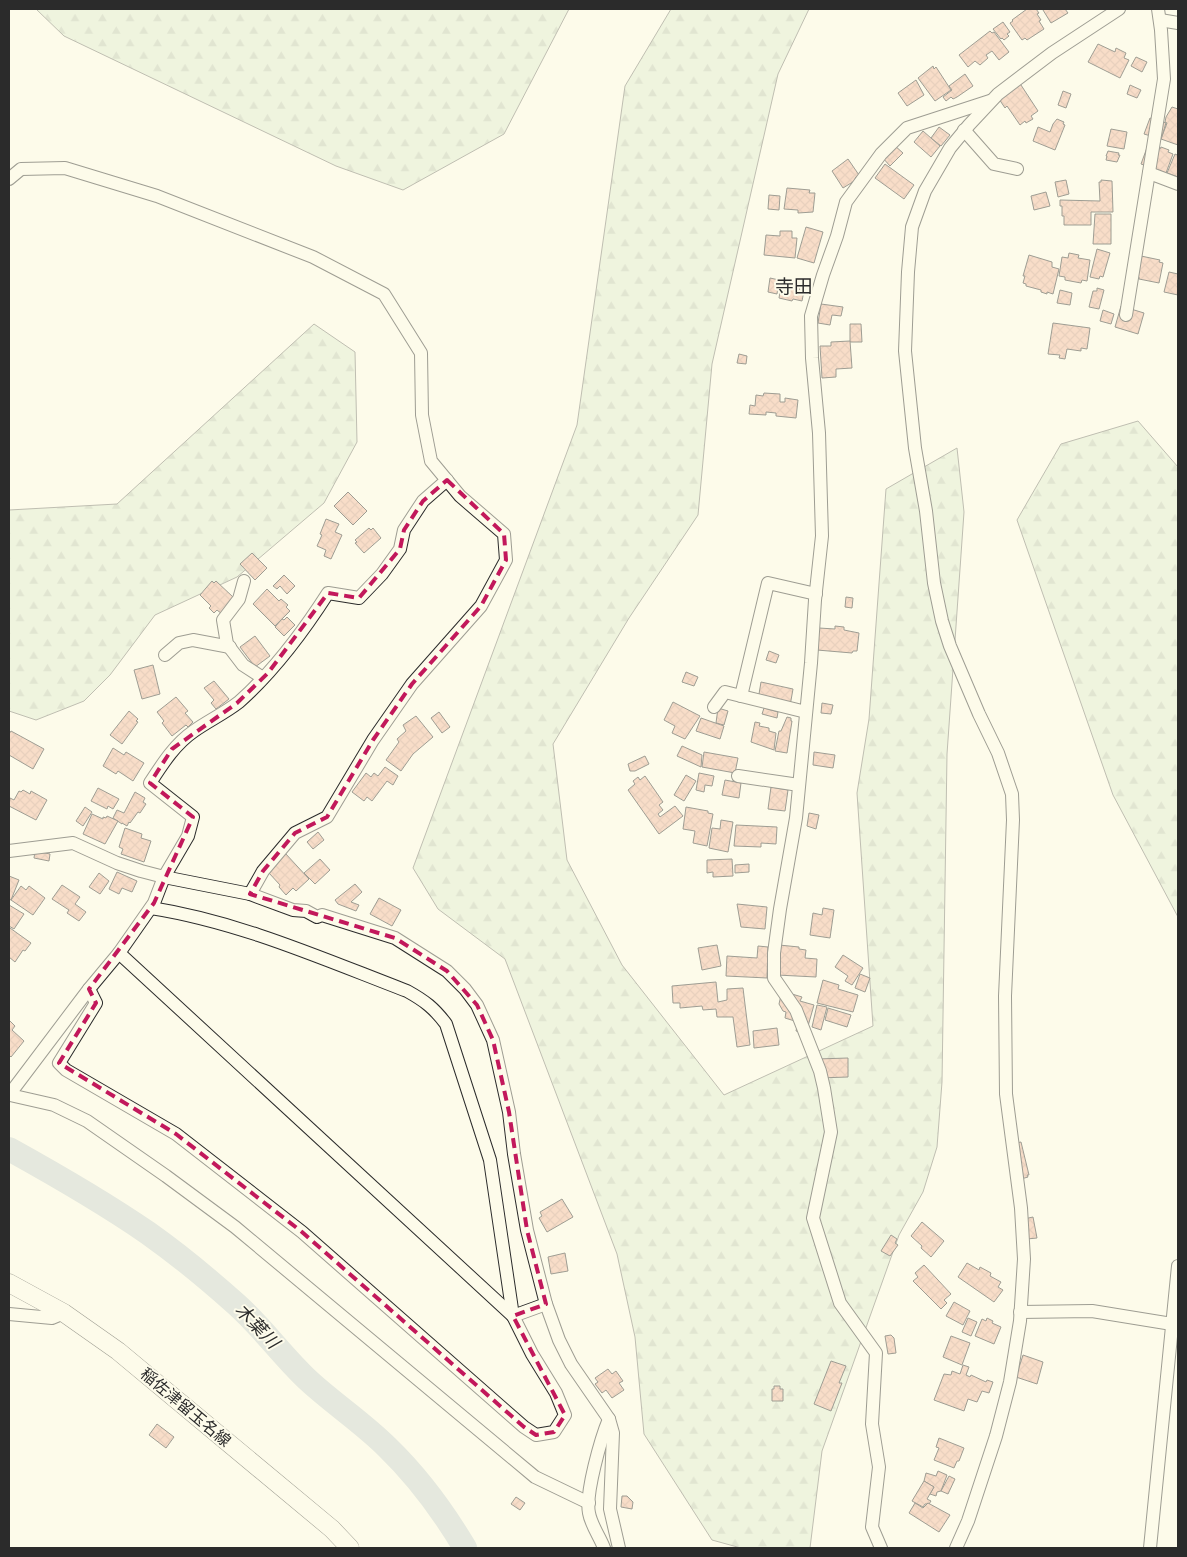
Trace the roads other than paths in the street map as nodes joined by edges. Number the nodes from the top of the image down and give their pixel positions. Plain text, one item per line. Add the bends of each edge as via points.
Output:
1 (1119, 9) edge
2 (1159, 14) edge
3 (1178, 23) edge
4 (992, 100) junction
5 (964, 130) junction
6 (1017, 169) dead end
7 (1149, 173) junction
8 (9, 179) edge
9 (1178, 184) edge
10 (1126, 315) dead end
11 (447, 480) junction
12 (244, 581) dead end
13 (816, 594) junction
14 (230, 647) junction
15 (165, 654) dead end
16 (263, 678) junction
17 (741, 696) junction
18 (714, 707) dead end
19 (806, 712) junction
20 (738, 776) dead end
21 (799, 785) junction
22 (9, 851) edge
23 (164, 877) junction
24 (250, 894) junction
25 (151, 908) junction
26 (119, 953) junction
27 (89, 989) junction
28 (9, 1095) edge
29 (1178, 1266) edge
30 (9, 1283) edge
31 (546, 1304) junction
32 (1020, 1312) junction
33 (64, 1313) junction
34 (9, 1314) edge
35 (513, 1316) junction
36 (1175, 1325) edge
37 (609, 1419) junction
38 (588, 1503) junction
39 (350, 1548) edge
40 (604, 1548) edge
41 (619, 1548) edge
42 (881, 1548) edge
43 (956, 1548) edge
44 (1150, 1548) edge

1 - 4 street via 1052,53
2 - 3 street
2 - 7 street via 1164,79
4 - 5 street
4 - 13 street via 907,128 881,154 846,202 811,316 822,536
5 - 6 street via 994,164
5 - 32 street via 925,192 912,227 905,351 915,448 942,621 1012,794 1005,996 1006,1094 1021,1208 1024,1259
7 - 9 street
7 - 10 street
8 - 11 street via 21,169 65,168 157,196 313,257 384,294 421,353 422,416 431,461
11 - 16 street via 423,501 404,530 400,549 360,598 328,593
11 - 24 street via 460,496 504,534 506,560 481,606 412,684 372,740 327,817 295,833 263,871
12 - 14 street via 239,599 223,620
13 - 17 street via 768,584
13 - 19 street
14 - 15 street via 193,640 179,643
14 - 16 street via 243,665
16 - 23 street via 237,703 172,749 150,782 193,817 188,836
17 - 18 street via 725,692
17 - 19 street
19 - 21 street
20 - 21 street
21 - 42 street via 774,953 774,978 796,1010 824,1088 831,1132 813,1218 840,1303 876,1354 872,1424 880,1467 872,1527
22 - 23 street via 73,843 117,863
23 - 24 street
23 - 25 street
24 - 31 street via 293,910 306,911 317,917 322,915 395,938 447,971 477,1004 493,1040 509,1112 527,1230
25 - 26 street
25 - 35 street via 186,913 249,931 407,991 432,1006 446,1024 490,1160
26 - 27 street
26 - 35 street
27 - 28 street
27 - 35 street via 96,1003 59,1063 66,1070 176,1134 302,1232 524,1427 536,1435 554,1432 565,1415 556,1392
28 - 38 street via 54,1105 87,1122 166,1176 235,1227 535,1477
29 - 36 street
30 - 33 main road, 稲佐津留玉名線
31 - 35 street
31 - 37 street via 571,1364
32 - 36 street via 1092,1311
32 - 43 street via 1010,1382 996,1436
33 - 34 street via 52,1318
33 - 39 main road, 稲佐津留玉名線 via 118,1351 332,1529
36 - 44 street
37 - 38 street via 588,1492
37 - 41 street via 613,1433 610,1509
38 - 40 street via 589,1514

